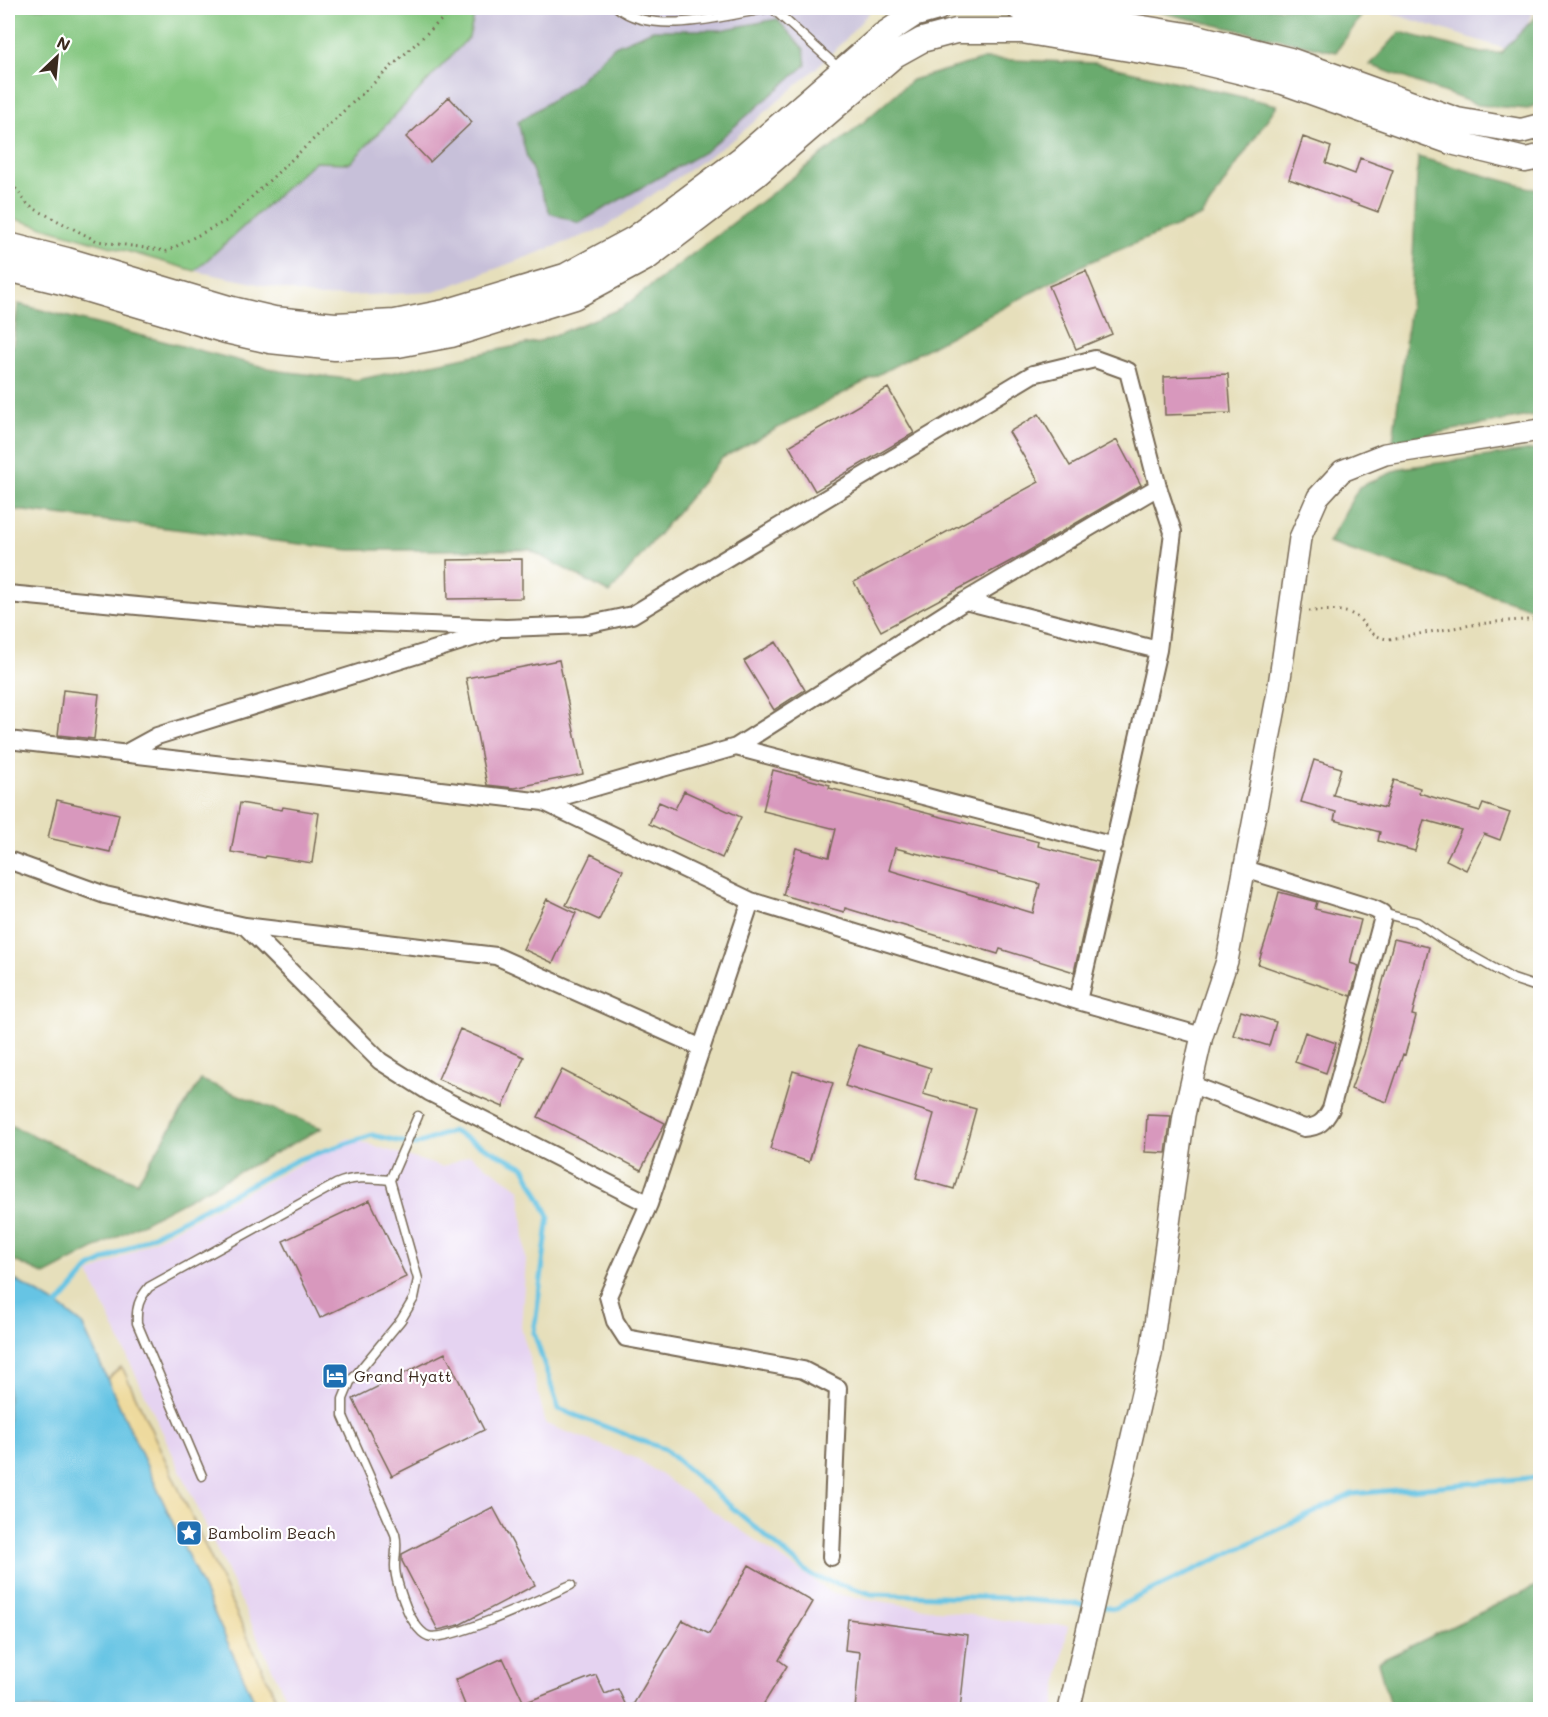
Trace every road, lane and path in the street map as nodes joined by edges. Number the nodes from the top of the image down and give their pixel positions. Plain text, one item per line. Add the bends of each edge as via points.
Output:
1 (454, 8) edge
2 (618, 8) edge
3 (771, 8) edge
4 (938, 8) edge
5 (1019, 8) edge
6 (841, 70) junction
7 (1540, 126) edge
8 (1540, 157) edge
9 (8, 179) edge
10 (8, 245) edge
11 (8, 269) edge
12 (1540, 430) edge
13 (1158, 487) junction
14 (8, 594) edge
15 (965, 601) junction
16 (1290, 610) junction
17 (1540, 620) edge
18 (506, 628) junction
19 (1158, 650) junction
20 (8, 740) edge
21 (736, 747) junction
22 (124, 754) junction
23 (544, 802) junction
24 (1114, 846) junction
25 (8, 860) edge
26 (1245, 869) junction
27 (751, 901) junction
28 (1382, 913) junction
29 (245, 926) junction
30 (1540, 988) edge
31 (1078, 1001) junction
32 (1202, 1036) junction
33 (702, 1048) junction
34 (1190, 1084) junction
35 (418, 1116) dead end
36 (390, 1180) junction
37 (649, 1204) junction
38 (202, 1476) dead end
39 (831, 1557) dead end
40 (571, 1585) dead end
41 (1069, 1710) edge

1 - 9 path via 226,221 166,251 97,241 29,206
2 - 3 lane via 656,23 689,22
3 - 6 lane
4 - 6 main road via 913,15
5 - 7 main road via 1193,36 1290,60 1457,120 1521,131
6 - 10 main road via 742,158 635,238 565,276 445,312 395,322 335,325 274,319
8 - 11 main road via 1525,160 1451,142 1283,82 1189,59 1022,31 956,31 922,40 895,54 756,175 648,257 574,297 451,334 399,345 334,348 270,341
12 - 16 street via 1385,454 1342,471 1318,497 1300,538
13 - 15 street
13 - 18 street via 1128,371 1095,358 1034,374 632,615 586,625
13 - 19 street via 1173,532
14 - 18 street via 278,619
15 - 19 street
15 - 21 street
16 - 17 path via 1349,613 1378,638 1389,639 1479,624
16 - 26 street
18 - 22 street via 157,736
19 - 24 street
20 - 22 street
21 - 23 street
21 - 24 street
22 - 23 street
23 - 27 street
24 - 31 street
25 - 29 street via 105,895
26 - 28 street
26 - 32 street via 1227,961
27 - 31 street
27 - 33 street
28 - 30 lane via 1417,922 1513,978
28 - 34 street via 1334,1101 1325,1120 1317,1127 1304,1128
29 - 33 street via 496,956
29 - 37 street via 380,1061 429,1092
31 - 32 street
32 - 34 street
33 - 37 street
34 - 41 street via 1151,1354
35 - 36 lane
36 - 38 lane via 362,1177 336,1184 149,1287 141,1296 136,1308 137,1323
36 - 40 lane via 418,1279 414,1298 401,1320 350,1382 343,1399 343,1416 395,1534 395,1568 406,1609 426,1635 437,1637 459,1632
37 - 39 street via 608,1296 615,1321 626,1338 803,1370 838,1388

